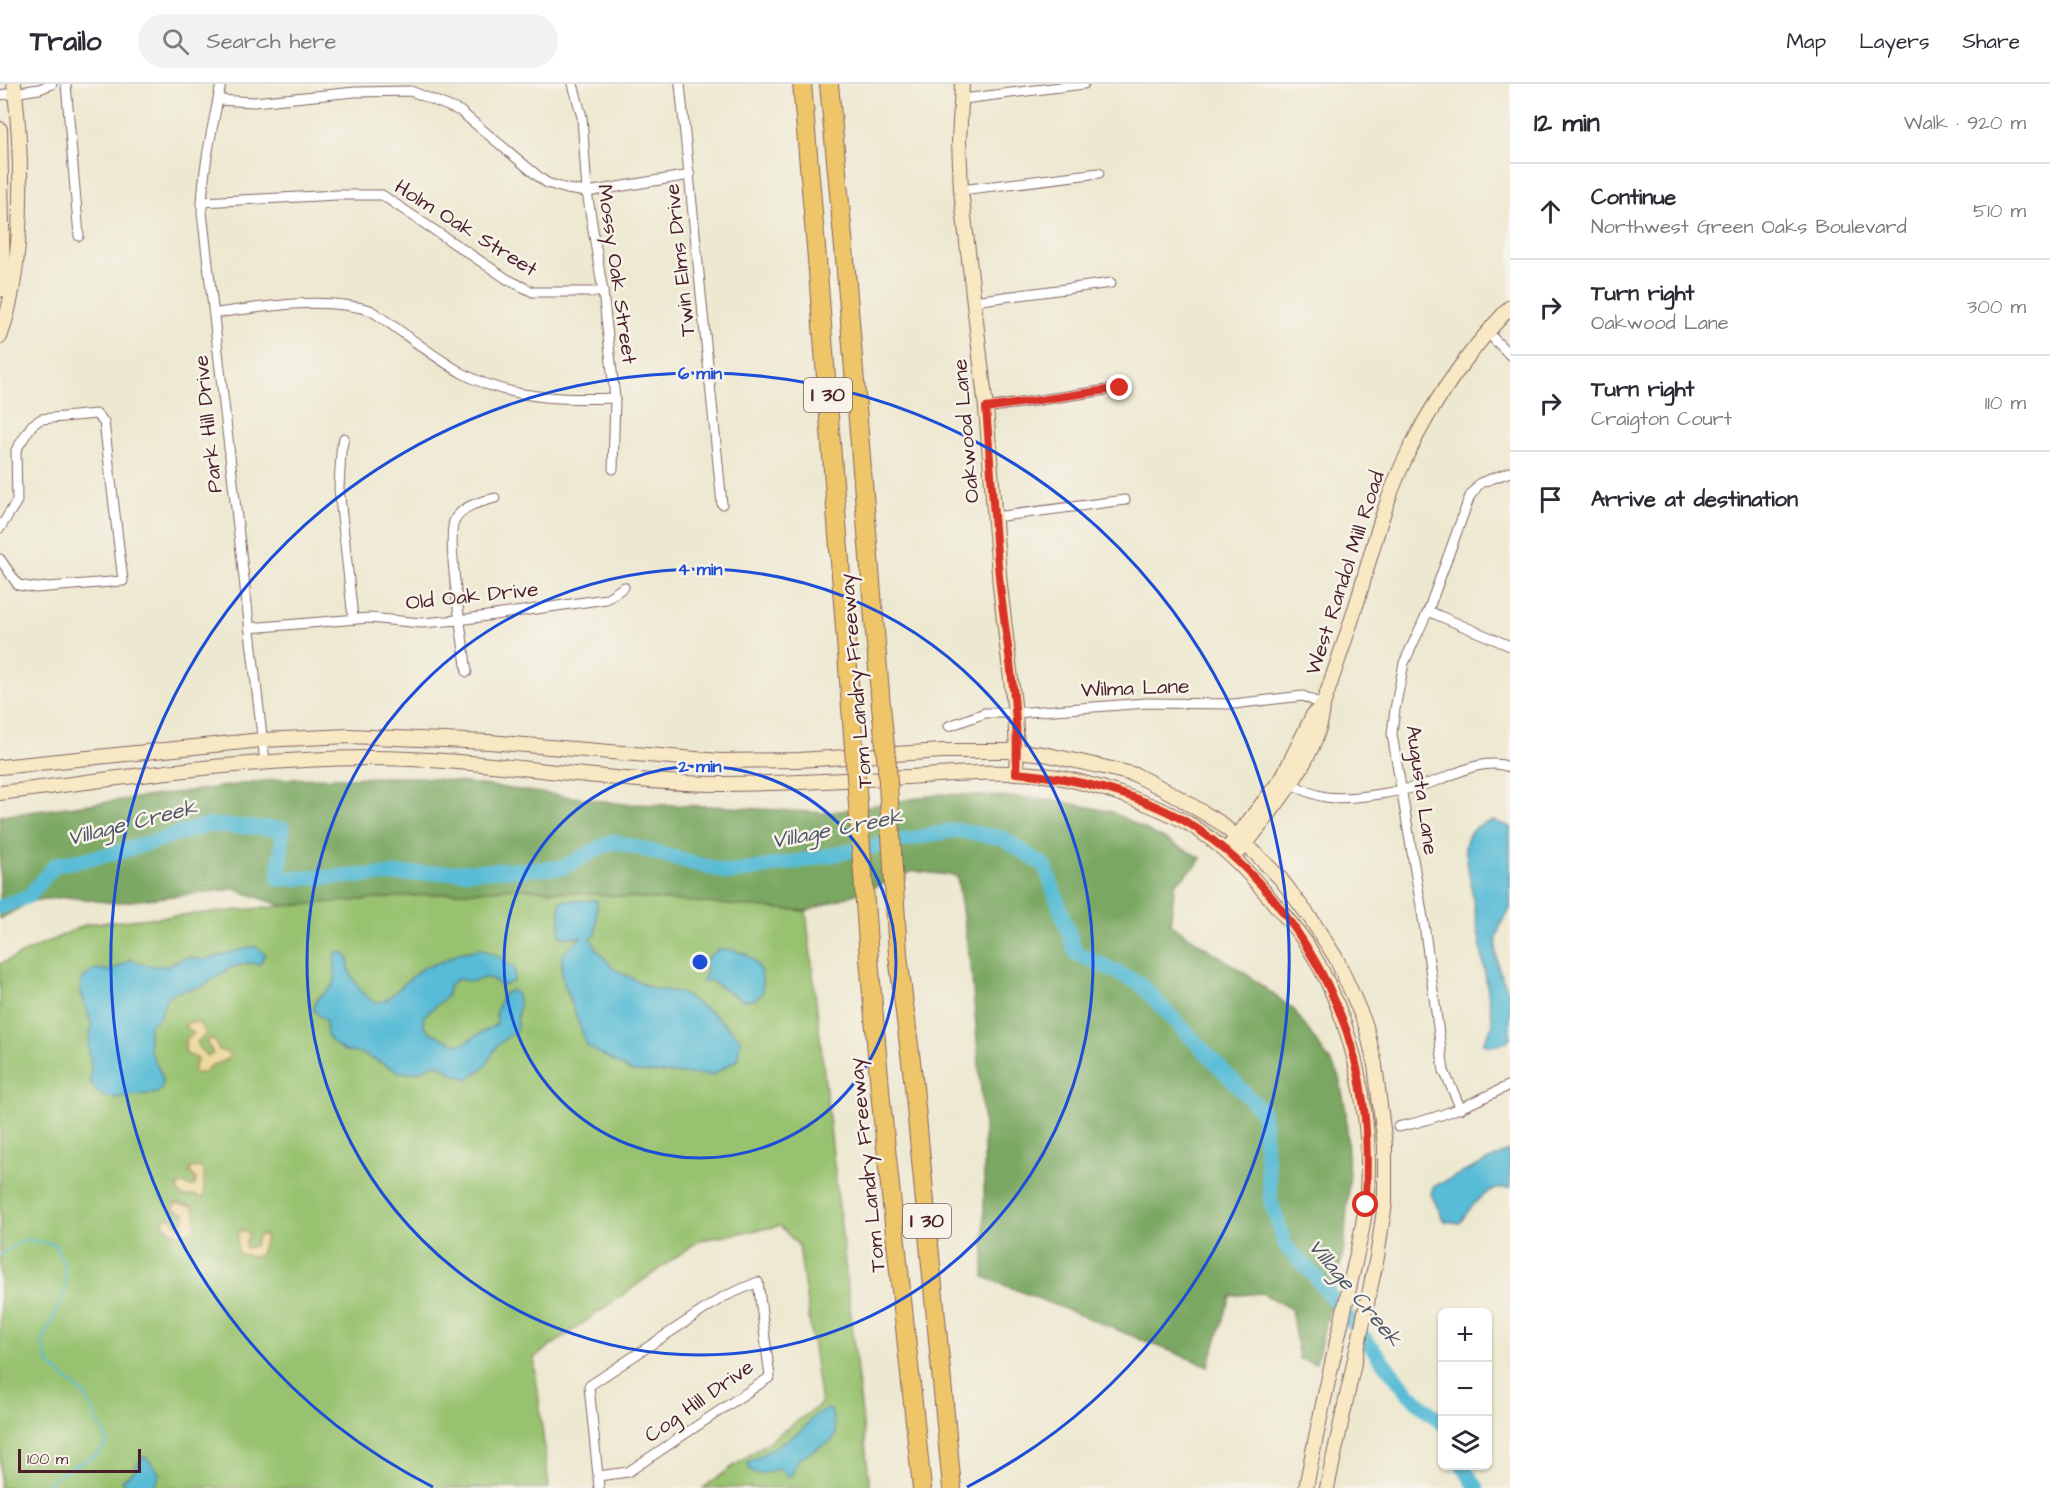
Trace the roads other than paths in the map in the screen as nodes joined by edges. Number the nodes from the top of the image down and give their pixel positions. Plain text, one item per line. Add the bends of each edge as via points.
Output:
1 (52, 84) edge
2 (66, 84) edge
3 (221, 84) edge
4 (573, 84) edge
5 (680, 84) edge
6 (802, 84) edge
7 (829, 84) edge
8 (963, 84) edge
9 (1084, 84) edge
10 (15, 89) edge
11 (0, 95) edge
12 (963, 99) junction
13 (218, 100) junction
14 (0, 129) edge
15 (19, 162) junction
16 (1, 163) edge
17 (1099, 173) dead end
18 (690, 175) junction
19 (961, 190) junction
20 (587, 192) junction
21 (202, 202) junction
22 (79, 236) dead end
23 (1111, 283) dead end
24 (0, 290) edge
25 (603, 292) junction
26 (974, 301) junction
27 (1510, 307) edge
28 (215, 313) junction
29 (1487, 332) junction
30 (0, 338) edge
31 (1510, 355) edge
32 (1120, 388) dead end
33 (615, 398) junction
34 (986, 408) junction
35 (344, 438) dead end
36 (613, 469) dead end
37 (1510, 472) edge
38 (495, 498) dead end
39 (1125, 500) dead end
40 (722, 504) dead end
41 (994, 517) junction
42 (0, 528) edge
43 (0, 559) edge
44 (624, 587) dead end
45 (1428, 611) junction
46 (352, 618) junction
47 (459, 620) junction
48 (249, 628) junction
49 (1510, 646) edge
50 (467, 672) dead end
51 (1323, 705) junction
52 (1015, 713) junction
53 (949, 726) dead end
54 (262, 740) junction
55 (1017, 751) junction
56 (265, 762) junction
57 (4, 765) edge
58 (1510, 767) edge
59 (1016, 773) junction
60 (1292, 784) junction
61 (1402, 790) junction
62 (0, 793) edge
63 (1241, 841) junction
64 (1230, 855) junction
65 (1510, 1085) edge
66 (1461, 1110) junction
67 (1398, 1127) dead end
68 (598, 1476) junction
69 (599, 1488) edge
70 (922, 1488) edge
71 (952, 1488) edge
72 (1306, 1488) edge
73 (1327, 1488) edge

1 - 10 street via 39,89
2 - 22 street
3 - 13 street, Park Hill Drive
4 - 20 street, Mossy Oak Street via 582,117
5 - 18 street, Twin Elms Drive
6 - 70 highway, Tom Landry Freeway / I 30, bridge via 881,1101
7 - 71 highway, Tom Landry Freeway / I 30, bridge via 887,766 898,955
8 - 12 main road, Oakwood Lane
9 - 12 street
10 - 11 street
10 - 15 main road
12 - 19 main road, Oakwood Lane via 959,141
13 - 20 street via 254,102 354,92 411,92 460,111 547,183
13 - 21 street, Park Hill Drive
14 - 16 main road
15 - 16 street
15 - 30 main road via 13,284
16 - 24 main road
17 - 19 street
18 - 20 street
18 - 40 street, Twin Elms Drive
19 - 26 main road, Oakwood Lane
20 - 25 street, Mossy Oak Street
21 - 25 street, Holm Oak Street via 382,195 507,279 533,292
21 - 28 street, Park Hill Drive
23 - 26 street
25 - 33 street, Mossy Oak Street
26 - 34 main road, Oakwood Lane
27 - 29 main road, West Randol Mill Road
28 - 33 street via 314,304 353,305 370,310 462,372 501,389 538,397
28 - 48 street, Park Hill Drive
29 - 31 street
29 - 51 main road, West Randol Mill Road via 1433,406 1407,454 1383,512
32 - 34 street
33 - 36 street, Mossy Oak Street
34 - 41 main road, Oakwood Lane
35 - 46 street via 339,488
37 - 45 street, Augusta Lane via 1480,483 1470,496
38 - 47 street via 465,508 453,521
39 - 41 street
41 - 52 main road, Oakwood Lane
42 - 43 street via 17,501 16,450 32,425 41,419 96,414 104,422 123,581 36,588 18,585
44 - 47 street, Old Oak Drive via 606,599
45 - 49 street
45 - 61 street, Augusta Lane via 1404,663 1395,709 1392,734
46 - 47 street, Old Oak Drive via 421,623
46 - 48 street, Old Oak Drive
47 - 50 street
48 - 54 street, Park Hill Drive
51 - 52 street, Wilma Lane via 1302,696 1233,704 1146,703
51 - 60 main road, West Randol Mill Road via 1317,735
51 - 63 main road, West Randol Mill Road via 1313,715 1282,778
52 - 53 street, Wilma Lane via 985,713
52 - 55 main road, Oakwood Lane
54 - 55 main road via 418,738 720,761
54 - 56 street, Park Hill Drive
54 - 57 main road
55 - 59 main road, Oakwood Lane
55 - 63 main road via 1136,776 1219,822
56 - 59 main road via 367,758 450,761 717,784
56 - 62 main road
58 - 61 street via 1481,764
59 - 64 main road via 1048,775 1144,802 1192,826
60 - 61 street via 1328,798
60 - 63 main road, West Randol Mill Road
61 - 66 street, Augusta Lane via 1444,1071
63 - 64 main road, West Randol Mill Road
63 - 73 main road via 1280,878 1336,958 1366,1026 1375,1065 1385,1145 1385,1203
64 - 72 main road via 1305,942 1332,993 1350,1042 1363,1100 1368,1167 1366,1205
65 - 66 street
66 - 67 street
68 - 68 street, Cog Hill Drive via 628,1472 770,1377 758,1282 723,1297 588,1386
68 - 69 street

